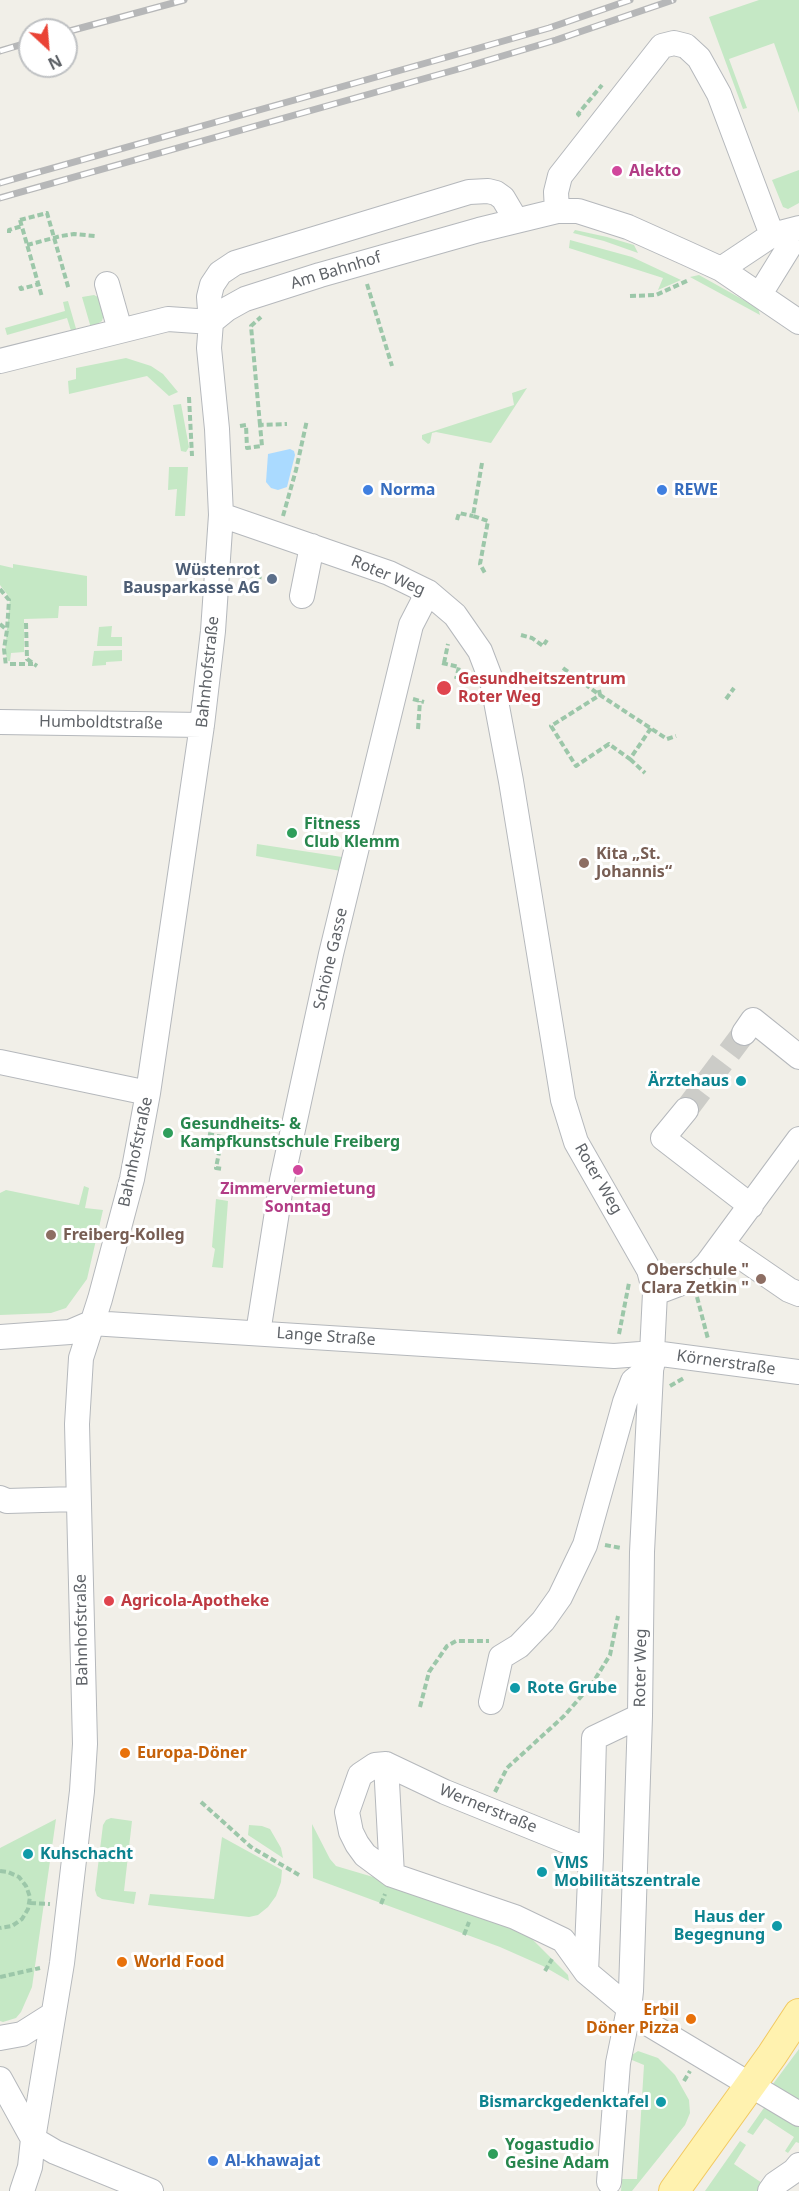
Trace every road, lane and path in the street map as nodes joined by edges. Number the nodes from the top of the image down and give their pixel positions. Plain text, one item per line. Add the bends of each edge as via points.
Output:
1 (606, 79) dead end
2 (581, 116) dead end
3 (557, 211) junction
4 (516, 220) junction
5 (22, 226) junction
6 (799, 229) edge
7 (9, 233) dead end
8 (772, 235) junction
9 (95, 236) dead end
10 (54, 238) junction
11 (27, 245) junction
12 (360, 264) junction
13 (721, 269) junction
14 (689, 279) dead end
15 (39, 284) junction
16 (107, 284) dead end
17 (20, 286) dead end
18 (279, 289) junction
19 (69, 290) dead end
20 (759, 294) junction
21 (630, 296) dead end
22 (42, 297) dead end
23 (211, 322) junction
24 (799, 322) edge
25 (120, 330) junction
26 (0, 361) edge
27 (392, 366) dead end
28 (189, 397) dead end
29 (307, 420) dead end
30 (287, 424) dead end
31 (260, 425) junction
32 (240, 426) dead end
33 (192, 456) dead end
34 (482, 463) dead end
35 (221, 515) junction
36 (473, 516) junction
37 (457, 520) dead end
38 (277, 534) junction
39 (312, 546) junction
40 (243, 574) dead end
41 (486, 575) dead end
42 (264, 578) dead end
43 (0, 588) edge
44 (428, 592) junction
45 (302, 596) dead end
46 (26, 622) dead end
47 (0, 624) edge
48 (7, 630) junction
49 (520, 635) dead end
50 (547, 640) dead end
51 (2, 641) edge
52 (441, 663) dead end
53 (563, 668) dead end
54 (456, 679) dead end
55 (734, 688) dead end
56 (600, 693) junction
57 (726, 699) dead end
58 (420, 701) dead end
59 (0, 722) edge
60 (202, 724) junction
61 (651, 728) junction
62 (418, 729) dead end
63 (676, 736) dead end
64 (630, 759) junction
65 (645, 773) dead end
66 (744, 1034) tunnel mouth
67 (799, 1057) edge
68 (0, 1062) edge
69 (148, 1093) junction
70 (686, 1110) tunnel mouth
71 (208, 1134) dead end
72 (799, 1139) edge
73 (223, 1169) dead end
74 (751, 1206) junction
75 (722, 1244) junction
76 (640, 1254) junction
77 (655, 1293) junction
78 (799, 1294) edge
79 (91, 1323) junction
80 (258, 1333) junction
81 (0, 1337) edge
82 (614, 1356) junction
83 (653, 1359) junction
84 (799, 1372) edge
85 (0, 1498) edge
86 (77, 1499) junction
87 (642, 1590) junction
88 (469, 1642) dead end
89 (490, 1702) dead end
90 (420, 1707) dead end
91 (640, 1716) junction
92 (386, 1764) junction
93 (201, 1802) dead end
94 (486, 1809) junction
95 (591, 1851) junction
96 (0, 1871) edge
97 (299, 1875) dead end
98 (392, 1875) junction
99 (0, 1928) edge
100 (62, 1963) junction
101 (586, 1972) junction
102 (0, 1977) edge
103 (629, 2008) junction
104 (799, 2014) edge
105 (52, 2015) junction
106 (0, 2038) edge
107 (0, 2079) edge
108 (750, 2086) junction
109 (799, 2114) edge
110 (33, 2139) junction
111 (799, 2165) edge
112 (609, 2182) dead end
113 (22, 2191) edge
114 (151, 2191) edge
115 (674, 2191) edge
116 (770, 2191) edge

1 - 2 path via 578,114
3 - 4 street, Am Bahnhof
3 - 8 street via 560,176 662,46 674,43 686,46 699,58 719,94
3 - 13 street, Am Bahnhof via 578,211 628,227
4 - 12 street, Am Bahnhof
4 - 23 street, Bahnhofstraße via 496,193 469,192 235,263 220,273 212,285
5 - 7 path
5 - 10 path via 20,219 47,213
5 - 11 path
6 - 8 street
6 - 20 street
8 - 13 street
9 - 10 path via 74,234
10 - 11 path
10 - 19 path
11 - 15 path
12 - 18 street, Am Bahnhof
12 - 27 path
13 - 20 street, Am Bahnhof
14 - 21 path via 656,295
15 - 17 path via 21,289
15 - 22 path
16 - 25 street
18 - 23 street, Am Bahnhof via 245,299
18 - 31 path via 281,300 251,326
20 - 24 street, Am Bahnhof
23 - 25 street via 168,319
23 - 35 street, Bahnhofstraße via 209,348
25 - 26 street
28 - 33 path
29 - 38 path
30 - 31 path
31 - 32 path via 262,446 247,448 246,424
34 - 36 path
35 - 38 street, Roter Weg
35 - 60 street, Bahnhofstraße
36 - 37 path via 459,513
36 - 41 path via 488,520 480,564
38 - 39 street, Roter Weg
39 - 44 street, Roter Weg via 390,573
39 - 45 street
40 - 42 path
43 - 48 path via 9,600
44 - 76 street, Roter Weg via 455,615 469,634 493,686 563,1100 580,1149
44 - 80 street, Schöne Gasse via 411,624 329,964 282,1180
46 - 51 path via 27,659 36,665 8,665
47 - 48 path
48 - 51 path
49 - 50 path via 543,646
52 - 54 path via 460,666
53 - 56 path
55 - 57 path
56 - 61 path
56 - 64 path via 551,726 576,766 609,744
58 - 62 path
59 - 60 street, Humboldtstraße
60 - 69 street, Bahnhofstraße
61 - 63 path via 667,739
61 - 64 path
64 - 65 path
66 - 67 street via 753,1020
68 - 69 street
69 - 79 street, Bahnhofstraße via 132,1179
70 - 74 street via 663,1138
71 - 73 path via 222,1137 216,1168
72 - 74 street
74 - 75 street
75 - 77 street via 692,1279
75 - 78 street
76 - 77 street, Roter Weg
76 - 82 path via 632,1272
77 - 83 street, Roter Weg
79 - 80 street, Lange Straße
79 - 81 street, Lange Straße via 70,1332
79 - 86 street, Bahnhofstraße via 81,1358
80 - 82 street, Lange Straße
82 - 83 street, Lange Straße
83 - 84 street, Körnerstraße
83 - 87 street, Roter Weg
83 - 89 street via 633,1381 585,1545 560,1597 543,1621 519,1646 501,1657
85 - 86 street
86 - 100 street, Bahnhofstraße via 85,1744
87 - 91 street, Roter Weg
87 - 94 path via 620,1608 610,1655 592,1684 564,1716 507,1768
88 - 90 path via 456,1641 443,1651 429,1672
91 - 95 street via 594,1738
91 - 103 street, Roter Weg
92 - 94 street, Wernerstraße
92 - 98 street
92 - 98 street via 375,1765 360,1775 347,1812 357,1844
93 - 97 path via 251,1847
94 - 95 street, Wernerstraße
95 - 101 street
96 - 99 path via 19,1877 30,1897 22,1919
98 - 101 street via 515,1917 563,1940
100 - 102 path
100 - 105 street, Bahnhofstraße
101 - 103 street
103 - 108 street
103 - 112 street, Roter Weg via 618,2063
104 - 108 main road
105 - 106 street via 22,2034
105 - 110 street, Bahnhofstraße
107 - 110 street
108 - 109 street
108 - 115 main road
110 - 113 street, Bahnhofstraße
110 - 114 street via 55,2152
111 - 116 street

